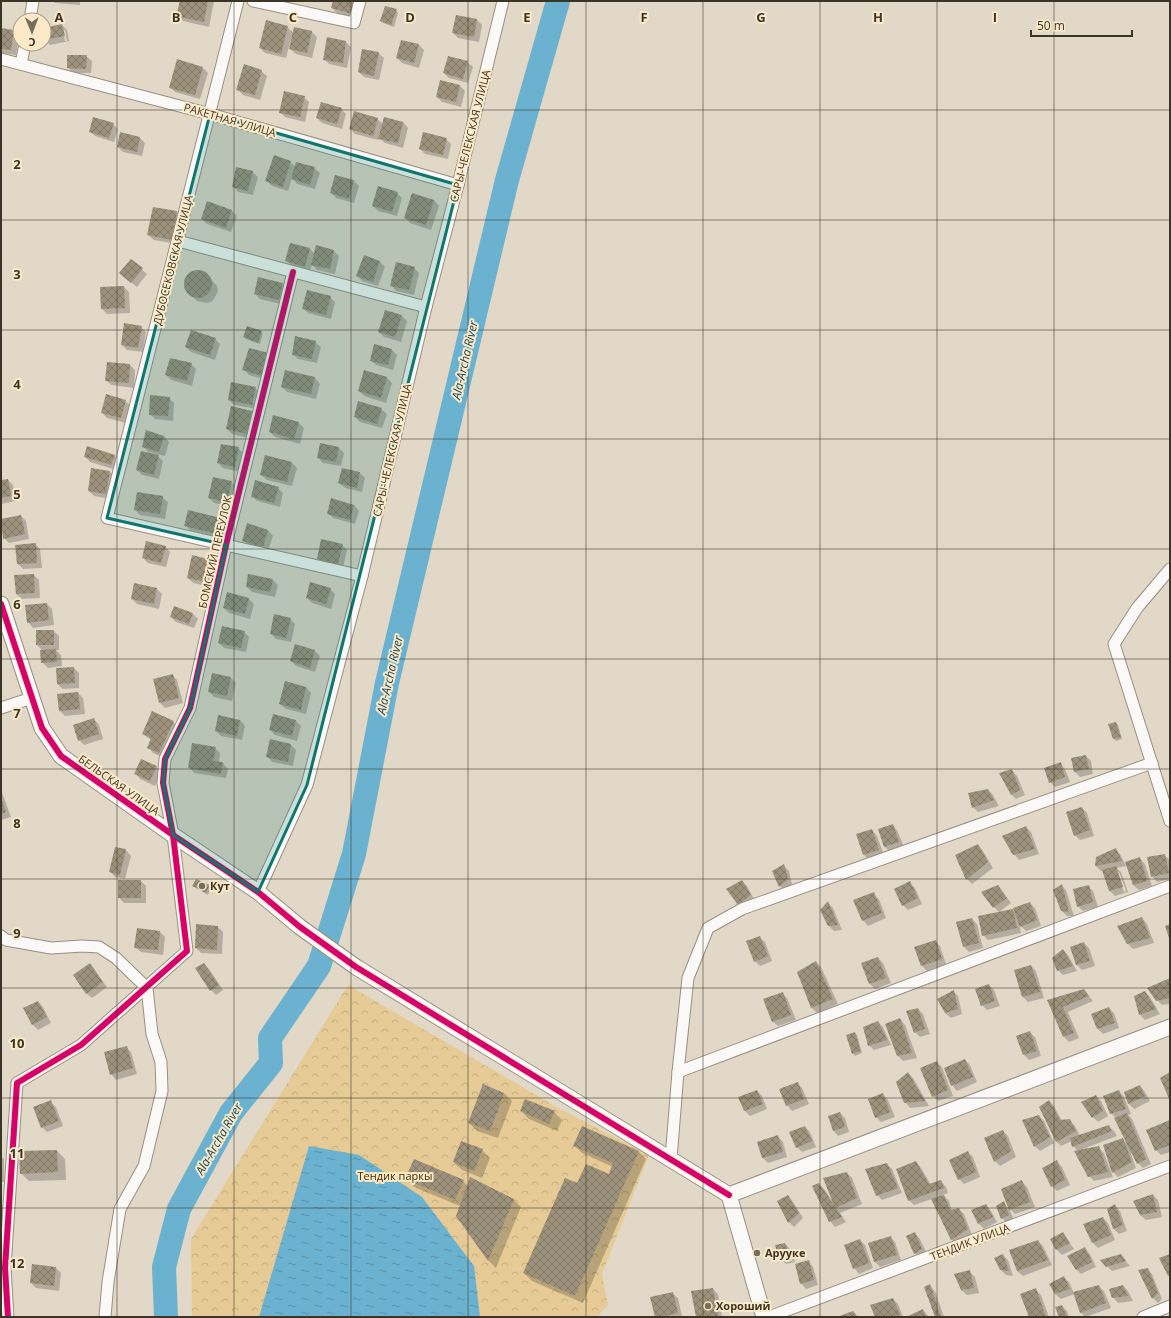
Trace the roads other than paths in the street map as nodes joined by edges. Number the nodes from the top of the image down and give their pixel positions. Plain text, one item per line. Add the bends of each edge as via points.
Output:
1 (32, 1) edge
2 (238, 1) edge
3 (254, 1) edge
4 (360, 1) edge
5 (503, 1) edge
6 (31, 12) edge
7 (23, 52) edge
8 (1, 58) edge
9 (21, 64) junction
10 (210, 114) junction
11 (458, 185) junction
12 (178, 241) junction
13 (293, 272) junction
14 (426, 307) junction
15 (226, 545) junction
16 (1170, 569) edge
17 (362, 576) junction
18 (1, 604) edge
19 (32, 698) junction
20 (1, 708) edge
21 (1152, 763) junction
22 (1170, 820) edge
23 (173, 835) junction
24 (1170, 886) edge
25 (258, 892) junction
26 (1, 936) edge
27 (147, 988) junction
28 (1170, 1027) edge
29 (678, 1072) junction
30 (671, 1159) junction
31 (1170, 1166) edge
32 (729, 1195) junction
33 (1170, 1306) edge
34 (8, 1317) edge
35 (105, 1317) edge
36 (764, 1317) edge
37 (769, 1317) edge
38 (1143, 1317) edge

1 - 6 street
2 - 10 street, ДУБОСЕКОВСКАЯ УЛИЦА
3 - 4 street via 354,23
5 - 11 street, САРЫ-ЧЕЛЕКСКАЯ УЛИЦА
7 - 9 street
8 - 9 street, РАКЕТНАЯ УЛИЦА
9 - 10 street, РАКЕТНАЯ УЛИЦА
10 - 11 street, РАКЕТНАЯ УЛИЦА
10 - 12 street, ДУБОСЕКОВСКАЯ УЛИЦА
11 - 14 street, САРЫ-ЧЕЛЕКСКАЯ УЛИЦА
12 - 13 street
12 - 15 street, ДУБОСЕКОВСКАЯ УЛИЦА via 107,518
13 - 14 street
13 - 15 street, БОМСКИЙ ПЕРЕУЛОК
14 - 17 street, САРЫ-ЧЕЛЕКСКАЯ УЛИЦА
15 - 17 street
15 - 23 street, БОМСКИЙ ПЕРЕУЛОК via 190,708 165,759 163,783
16 - 21 street via 1137,608 1114,644
17 - 25 street, САРЫ-ЧЕЛЕКСКАЯ УЛИЦА via 307,786
18 - 19 street, БЕЛЬСКАЯ УЛИЦА
19 - 20 street
19 - 23 street, БЕЛЬСКАЯ УЛИЦА via 42,728 61,756
21 - 22 street
21 - 29 street via 742,909 708,928 688,978
23 - 25 street, БЕЛЬСКАЯ УЛИЦА
23 - 27 street, БОМСКИЙ ПЕРЕУЛОК via 187,951
24 - 29 street
25 - 30 street, БЕЛЬСКАЯ УЛИЦА via 300,927 356,967
26 - 27 street via 6,940 51,948 99,947 116,958
27 - 34 street via 81,1045 17,1083 5,1268
27 - 35 street via 152,1034 161,1062 162,1091 144,1166 120,1209
28 - 32 street
29 - 30 street
30 - 32 street, БЕЛЬСКАЯ УЛИЦА
31 - 37 street, ТЕНДИК УЛИЦА
32 - 36 street
33 - 38 street

